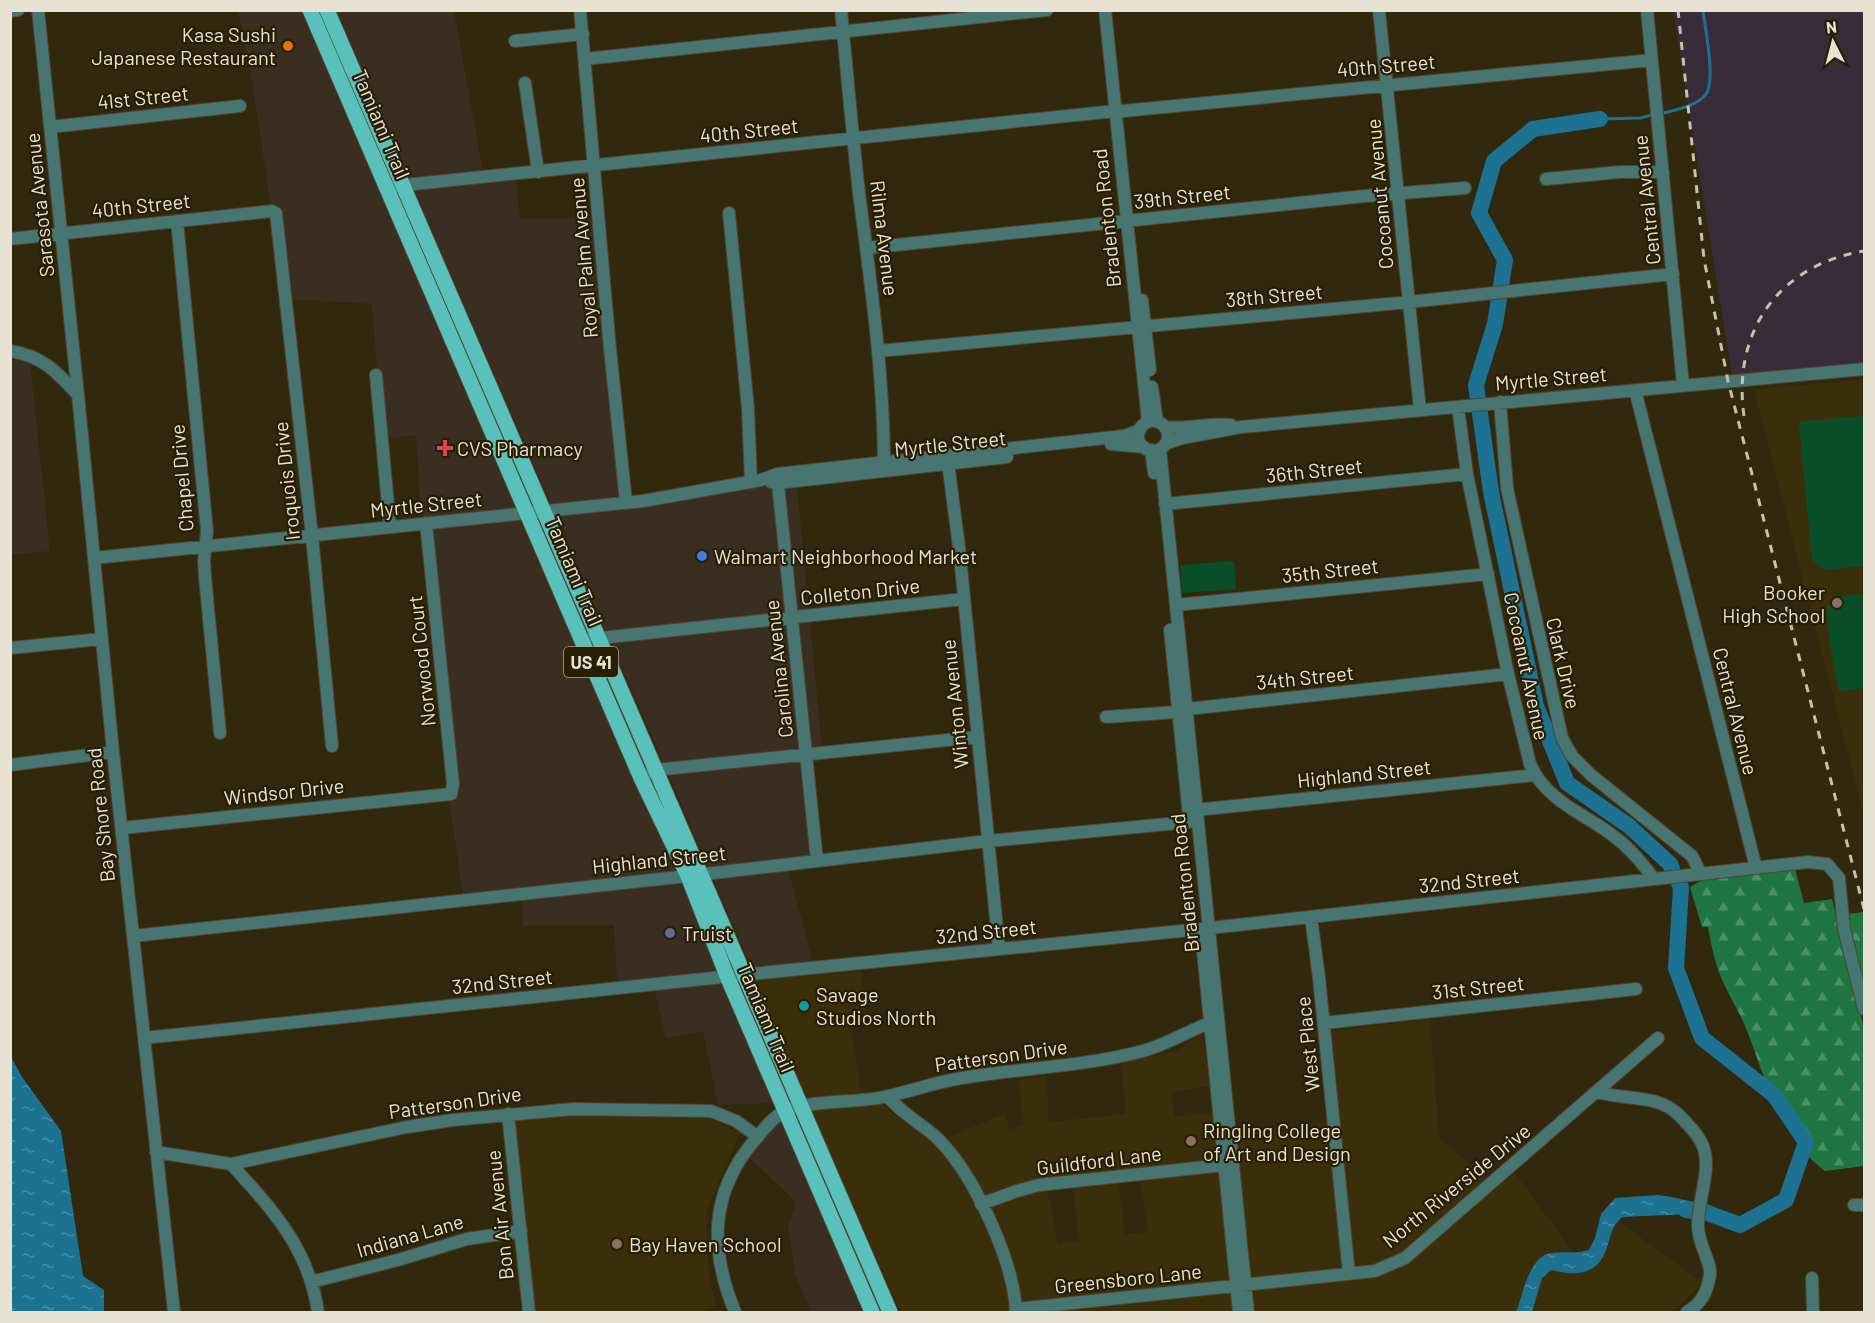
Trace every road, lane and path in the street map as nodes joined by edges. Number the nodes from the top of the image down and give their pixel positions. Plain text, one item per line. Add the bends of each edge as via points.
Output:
1 (18, 10) edge
2 (38, 10) edge
3 (310, 10) edge
4 (327, 10) edge
5 (580, 10) edge
6 (841, 10) edge
7 (1047, 10) edge
8 (1105, 10) edge
9 (1113, 10) edge
10 (1379, 10) edge
11 (1647, 10) edge
12 (10, 11) edge
13 (843, 31) junction
14 (583, 34) junction
15 (515, 41) dead end
16 (585, 59) junction
17 (1652, 60) junction
18 (525, 83) dead end
19 (1388, 84) junction
20 (240, 106) dead end
21 (1119, 111) junction
22 (50, 127) junction
23 (854, 139) junction
24 (595, 166) junction
25 (538, 172) junction
26 (1663, 172) junction
27 (1546, 179) dead end
28 (402, 185) junction
29 (386, 187) junction
30 (1465, 188) dead end
31 (1398, 194) junction
32 (276, 213) joint
33 (729, 213) dead end
34 (177, 221) junction
35 (1130, 221) junction
36 (61, 233) junction
37 (10, 239) edge
38 (867, 248) junction
39 (1672, 274) junction
40 (1409, 302) junction
41 (1142, 326) junction
42 (10, 351) edge
43 (879, 351) junction
44 (1864, 369) edge
45 (376, 375) dead end
46 (1683, 385) junction
47 (1635, 390) junction
48 (78, 395) junction
49 (1495, 403) junction
50 (1462, 406) junction
51 (1420, 410) junction
52 (1152, 425) junction
53 (1241, 427) junction
54 (1155, 448) junction
55 (947, 459) junction
56 (884, 466) junction
57 (1467, 474) junction
58 (778, 479) junction
59 (756, 481) junction
60 (626, 502) junction
61 (1165, 504) junction
62 (544, 510) junction
63 (526, 512) junction
64 (426, 523) junction
65 (390, 527) junction
66 (312, 536) junction
67 (204, 547) junction
68 (94, 558) junction
69 (1488, 574) junction
70 (963, 599) junction
71 (1176, 605) junction
72 (792, 618) junction
73 (598, 638) junction
74 (101, 639) junction
75 (582, 640) junction
76 (10, 648) edge
77 (1508, 674) junction
78 (1182, 710) junction
79 (1106, 717) dead end
80 (220, 733) dead end
81 (977, 737) junction
82 (332, 746) dead end
83 (113, 752) junction
84 (806, 756) junction
85 (10, 765) edge
86 (655, 770) junction
87 (1535, 775) junction
88 (641, 778) junction
89 (451, 794) joint
90 (1196, 810) junction
91 (1189, 822) junction
92 (122, 828) junction
93 (988, 841) junction
94 (817, 861) junction
95 (1756, 868) junction
96 (1701, 873) junction
97 (693, 876) junction
98 (1654, 879) junction
99 (1311, 917) junction
100 (1205, 929) junction
101 (133, 936) junction
102 (999, 949) junction
103 (744, 974) junction
104 (727, 976) junction
105 (1636, 988) dead end
106 (1864, 1009) edge
107 (1213, 1021) junction
108 (1324, 1023) junction
109 (144, 1038) junction
110 (1658, 1038) dead end
111 (1598, 1092) junction
112 (887, 1096) junction
113 (801, 1106) junction
114 (785, 1111) junction
115 (508, 1114) junction
116 (758, 1137) junction
117 (156, 1152) junction
118 (231, 1164) junction
119 (1224, 1165) junction
120 (981, 1204) junction
121 (521, 1231) junction
122 (871, 1269) junction
123 (1349, 1274) junction
124 (856, 1275) junction
125 (1812, 1278) dead end
126 (311, 1282) junction
127 (1240, 1286) junction
128 (1016, 1311) edge
129 (174, 1312) edge
130 (318, 1312) edge
131 (529, 1312) edge
132 (735, 1312) edge
133 (872, 1312) edge
134 (890, 1312) edge
135 (1239, 1312) edge
136 (1248, 1312) edge
137 (1687, 1312) edge
138 (1813, 1312) edge

1 - 12 street
2 - 22 street, Sarasota Avenue
3 - 29 main road, Tamiami Trail / US 41
4 - 28 main road, Tamiami Trail / US 41
5 - 14 street, Royal Palm Avenue
6 - 13 street, Rilma Avenue
7 - 13 street
8 - 21 street, Bradenton Road
9 - 21 street, Bradenton Road
10 - 19 street, Cocoanut Avenue
11 - 17 street, Central Avenue
13 - 16 street
13 - 23 street, Rilma Avenue
14 - 15 street
14 - 16 street, Royal Palm Avenue
16 - 24 street, Royal Palm Avenue
17 - 19 street, 40th Street
17 - 26 street, Central Avenue
18 - 25 street
19 - 21 street, 40th Street
19 - 31 street, Cocoanut Avenue
20 - 22 street, 41st Street
21 - 23 street, 40th Street
21 - 35 street, Bradenton Road
22 - 36 street, Sarasota Avenue
23 - 24 street, 40th Street
23 - 38 street, Rilma Avenue
24 - 25 street, 40th Street
24 - 60 street, Royal Palm Avenue
25 - 28 street, 40th Street
26 - 27 street
26 - 39 street, Central Avenue
28 - 29 street, 40th Street
28 - 62 main road, Tamiami Trail / US 41
29 - 63 main road, Tamiami Trail / US 41
30 - 31 street, 39th Street
31 - 35 street, 39th Street
31 - 40 street, Cocoanut Avenue
32 - 34 street, 40th Street
32 - 66 street, Iroquois Drive
33 - 59 street
34 - 36 street, 40th Street
34 - 67 street, Chapel Drive via 206,520
35 - 38 street, 39th Street
35 - 41 street, Bradenton Road
36 - 37 street, 40th Street
36 - 48 street, Sarasota Avenue
38 - 43 street, Rilma Avenue
39 - 40 street, 38th Street
39 - 46 street, Central Avenue
40 - 41 street, 38th Street
40 - 51 street, Cocoanut Avenue
41 - 43 street, 38th Street
41 - 52 street, Bradenton Road
42 - 48 street via 50,365
43 - 56 street, Rilma Avenue
44 - 46 street, Myrtle Street
45 - 65 street
46 - 47 street, Myrtle Street
47 - 49 street, Myrtle Street
47 - 95 street, Central Avenue
48 - 68 street, Bay Shore Road
49 - 50 street, Myrtle Street
49 - 96 street, Clark Drive via 1507,488 1562,738 1572,756 1591,775 1692,856
50 - 51 street, Myrtle Street
50 - 57 street, Cocoanut Avenue
51 - 53 street, Myrtle Street
52 - 53 street, Myrtle Street
52 - 54 street, Bradenton Road via 1139,438
52 - 54 street, Bradenton Road via 1168,434
52 - 55 street, Myrtle Street via 1124,436
53 - 54 street, Myrtle Street via 1182,438
54 - 55 street, Myrtle Street via 1116,444
54 - 61 street, Bradenton Road
54 - 78 street, Bradenton Road
55 - 56 street, Myrtle Street
55 - 70 street, Winton Avenue
56 - 58 street, Myrtle Street
57 - 61 street, 36th Street
57 - 69 street, Cocoanut Avenue
58 - 59 street, Myrtle Street
58 - 72 street, Carolina Avenue
59 - 60 street, Myrtle Street
60 - 62 street, Myrtle Street
61 - 71 street, Bradenton Road
62 - 63 street, Myrtle Street
62 - 73 main road, Tamiami Trail / US 41
63 - 64 street, Myrtle Street
63 - 75 main road, Tamiami Trail / US 41
64 - 65 street, Myrtle Street
64 - 89 street, Norwood Court
65 - 66 street, Myrtle Street
66 - 67 street, Myrtle Street
66 - 82 street, Iroquois Drive
67 - 68 street, Myrtle Street
67 - 80 street, Chapel Drive
68 - 74 street, Bay Shore Road
69 - 71 street, 35th Street
69 - 77 street, Cocoanut Avenue
70 - 72 street, Colleton Drive
70 - 81 street, Winton Avenue
71 - 78 street, Bradenton Road
72 - 73 street, Colleton Drive
72 - 84 street, Carolina Avenue
73 - 75 street, Colleton Drive
73 - 86 main road, Tamiami Trail / US 41
74 - 76 street
74 - 83 street, Bay Shore Road
75 - 88 main road, Tamiami Trail / US 41
77 - 78 street, 34th Street
77 - 87 street, Cocoanut Avenue via 1527,757
78 - 79 street, 34th Street
78 - 90 street, Bradenton Road
78 - 91 street, Bradenton Road
81 - 84 street
81 - 93 street, Winton Avenue
83 - 85 street
83 - 92 street, Bay Shore Road
84 - 86 street
84 - 94 street, Carolina Avenue
86 - 88 street
86 - 97 main road, Tamiami Trail / US 41
87 - 90 street, Highland Street
87 - 98 street, Cocoanut Avenue via 1580,816 1616,838
88 - 97 main road, Tamiami Trail / US 41
89 - 92 street, Windsor Drive
90 - 100 street, Bradenton Road
91 - 93 street, Highland Street
91 - 100 street, Bradenton Road
92 - 101 street, Bay Shore Road
93 - 94 street, Highland Street
93 - 102 street, Winton Avenue
94 - 97 street, Highland Street
95 - 96 street, 32nd Street
95 - 106 street, 32nd Street via 1818,862 1830,867 1839,878 1844,929
96 - 98 street, 32nd Street
97 - 101 street, Highland Street
97 - 103 main road, Tamiami Trail / US 41
97 - 104 main road, Tamiami Trail / US 41
98 - 99 street, 32nd Street
99 - 100 street, 32nd Street
99 - 108 street, West Place
100 - 102 street, 32nd Street
100 - 107 street, Bradenton Road
101 - 109 street, Bay Shore Road
102 - 103 street, 32nd Street
103 - 104 street, 32nd Street
103 - 113 main road, Tamiami Trail / US 41
104 - 109 street, 32nd Street
104 - 114 main road, Tamiami Trail / US 41
105 - 108 street, 31st Street
107 - 112 street, Patterson Drive via 1161,1045 1127,1055 965,1077
107 - 119 street, Bradenton Road
107 - 127 street, Bradenton Road
108 - 123 street, West Place
109 - 117 street, Bay Shore Road
110 - 111 street, North Riverside Drive
111 - 123 street, North Riverside Drive via 1405,1258 1375,1271
111 - 137 street via 1664,1103 1698,1137 1705,1151 1698,1237 1711,1273 1706,1294
112 - 113 street, Patterson Drive
112 - 120 street via 944,1145
113 - 114 street, Patterson Drive
113 - 122 main road, Tamiami Trail / US 41
114 - 116 street
114 - 124 main road, Tamiami Trail / US 41
115 - 116 street, Patterson Drive via 573,1109 711,1111 736,1121
115 - 118 street, Patterson Drive via 407,1127
115 - 121 street, Bon Air Avenue
116 - 132 street via 732,1172 719,1209 720,1265
117 - 118 street, Patterson Drive
117 - 129 street, Bay Shore Road
118 - 126 street via 283,1224
119 - 120 street, Guildford Lane via 1039,1185
119 - 127 street, Bradenton Road
120 - 128 street via 1004,1259
121 - 126 street, Indiana Lane via 466,1239
121 - 131 street, Bon Air Avenue
122 - 124 street
122 - 134 main road, Tamiami Trail / US 41
123 - 127 street, North Riverside Drive
124 - 133 main road, Tamiami Trail / US 41
125 - 138 street
126 - 130 street
127 - 128 street, Greensboro Lane
127 - 135 street, Bradenton Road
127 - 136 street, Bradenton Road

